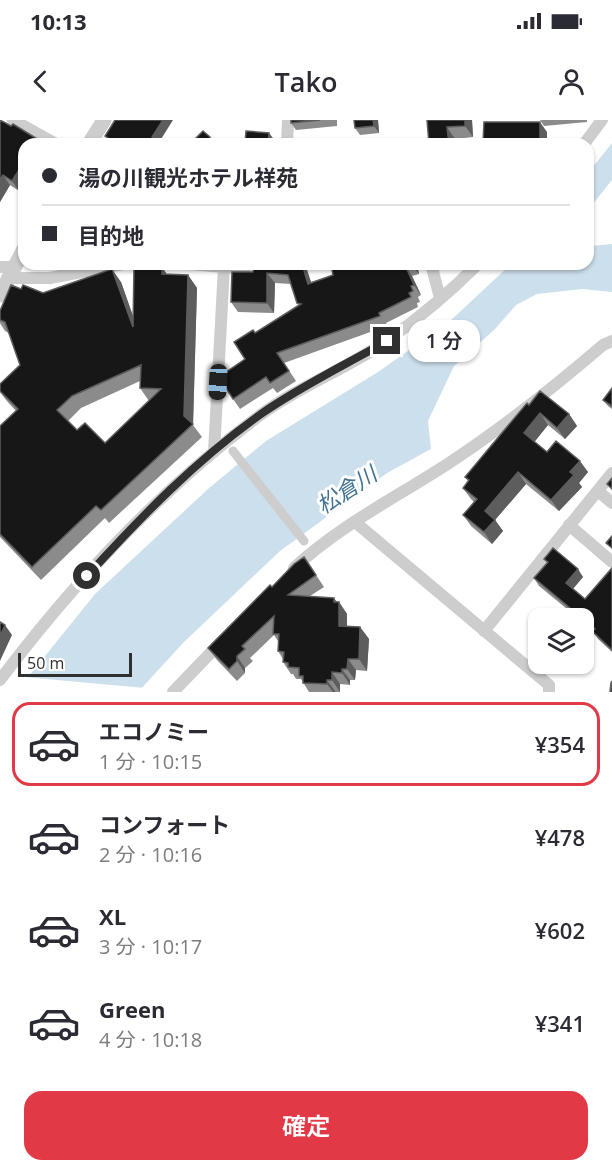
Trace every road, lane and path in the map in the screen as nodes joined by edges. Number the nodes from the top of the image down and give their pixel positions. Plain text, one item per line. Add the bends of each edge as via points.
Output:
1 (13, 120) edge
2 (104, 120) edge
3 (288, 120) edge
4 (602, 120) edge
5 (46, 138) edge
6 (93, 138) edge
7 (287, 138) edge
8 (588, 138) edge
9 (18, 257) edge
10 (92, 270) edge
11 (224, 270) edge
12 (433, 270) edge
13 (471, 270) edge
14 (7, 271) edge
15 (0, 295) edge
16 (440, 298) junction
17 (612, 340) edge
18 (214, 452) junction
19 (235, 453) dead end
20 (612, 473) edge
21 (598, 490) junction
22 (612, 502) edge
23 (355, 522) junction
24 (569, 525) junction
25 (303, 540) dead end
26 (612, 562) edge
27 (282, 581) edge
28 (234, 629) edge
29 (484, 631) junction
30 (0, 680) edge
31 (173, 692) edge
32 (549, 692) edge

1 - 5 street
2 - 6 street
3 - 7 street
4 - 8 street
9 - 14 street
10 - 14 street via 50,278
11 - 18 street
12 - 16 street
13 - 16 street
14 - 15 street
16 - 18 street via 387,341 301,388
17 - 23 street via 448,464
18 - 30 street via 79,582
19 - 25 street
20 - 21 street
21 - 22 street
21 - 24 street
23 - 27 street via 312,551
23 - 29 street
24 - 26 street
24 - 29 street
28 - 31 street
29 - 32 street via 549,685

